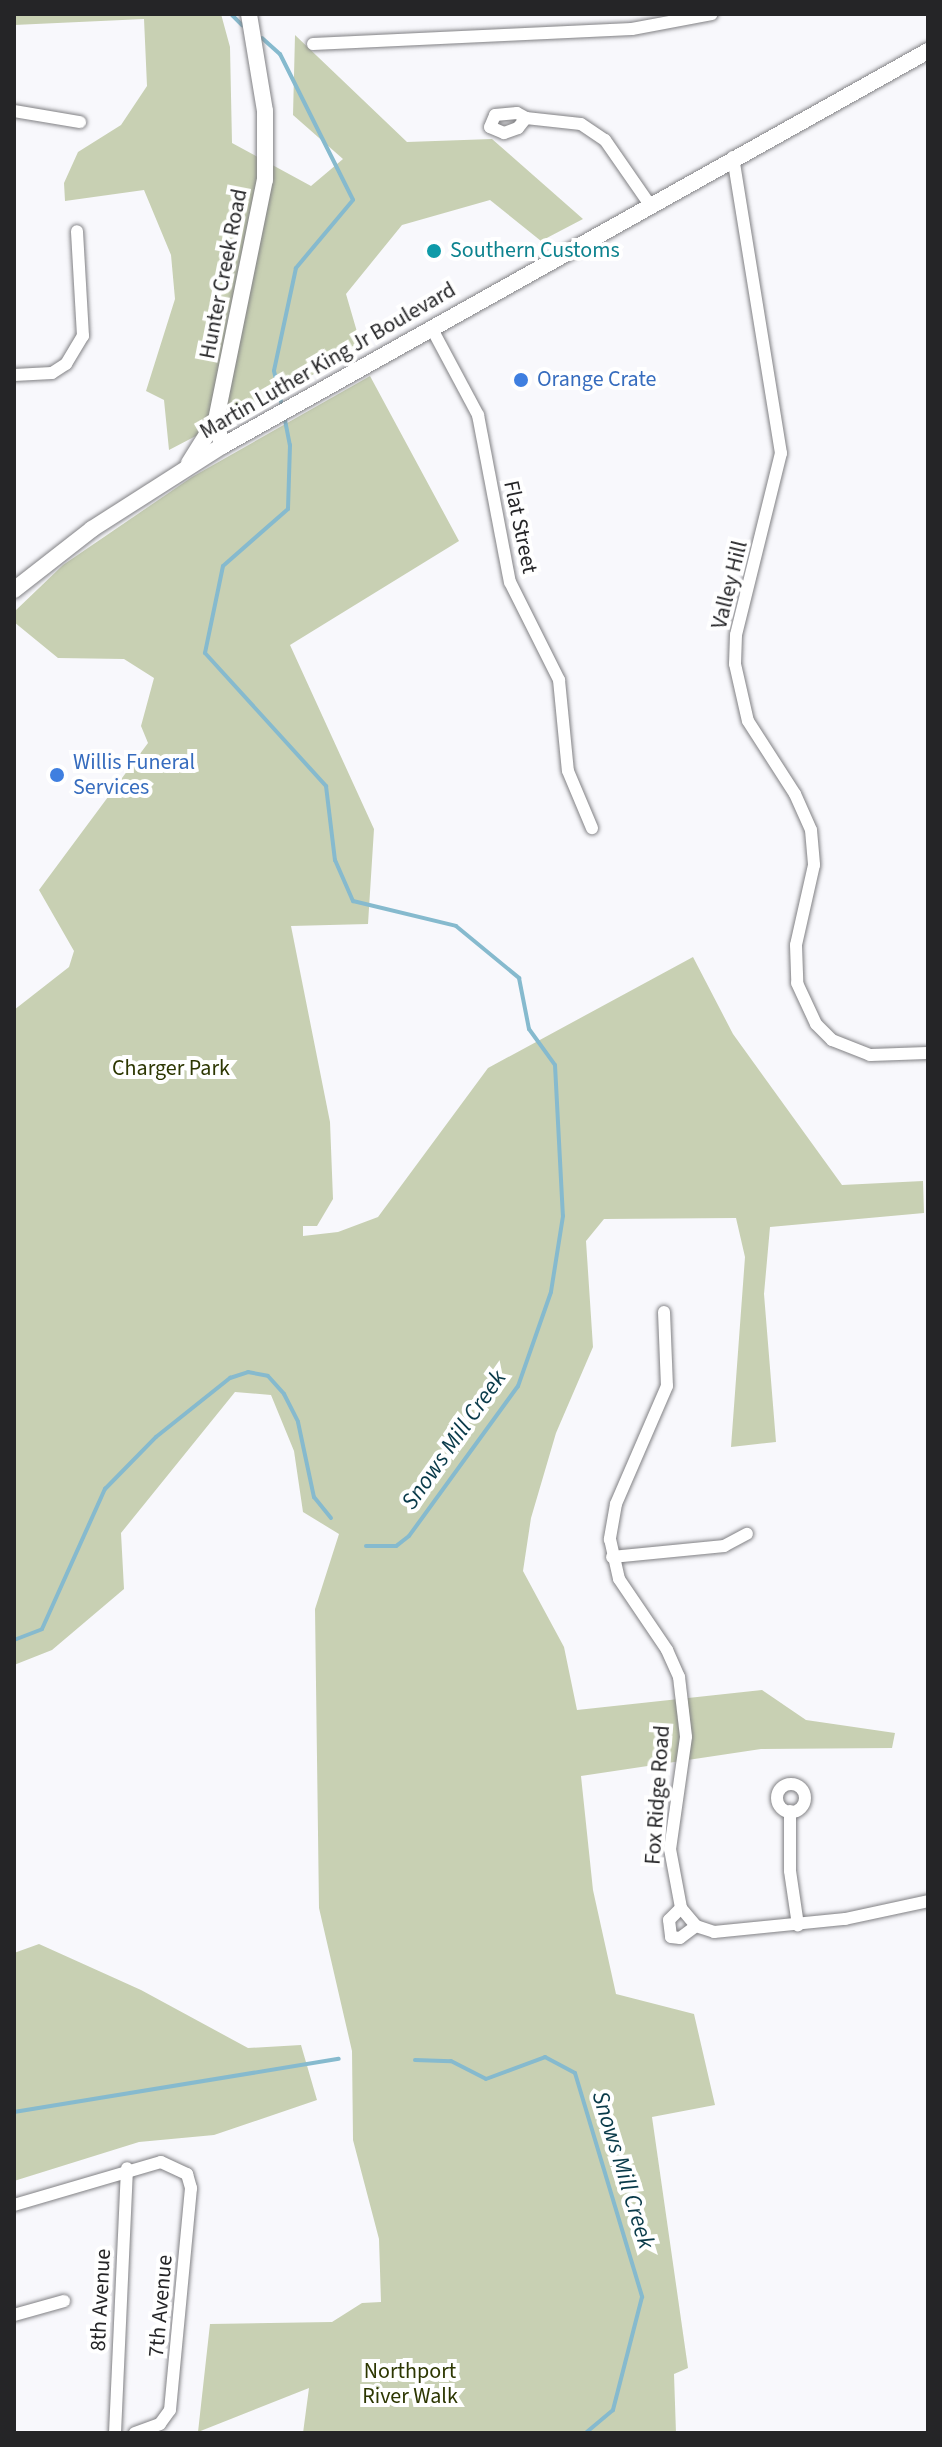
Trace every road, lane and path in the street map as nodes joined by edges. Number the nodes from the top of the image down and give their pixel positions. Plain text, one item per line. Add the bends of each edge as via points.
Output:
1 (249, 14) edge
2 (712, 14) edge
3 (313, 44) dead end
4 (928, 51) edge
5 (14, 111) edge
6 (526, 118) dead end
7 (80, 122) dead end
8 (733, 157) junction
9 (650, 205) junction
10 (77, 231) dead end
11 (431, 327) junction
12 (14, 375) edge
13 (216, 420) junction
14 (222, 446) junction
15 (185, 470) junction
16 (17, 582) edge
17 (592, 828) dead end
18 (928, 1053) edge
19 (664, 1312) dead end
20 (747, 1534) dead end
21 (612, 1557) junction
22 (790, 1811) dead end
23 (928, 1901) edge
24 (681, 1908) junction
25 (798, 1925) junction
26 (696, 1926) junction
27 (127, 2168) junction
28 (14, 2205) edge
29 (64, 2301) dead end
30 (14, 2315) edge
31 (115, 2433) edge
32 (135, 2433) edge

1 - 13 main road, Hunter Creek Road via 265,111 265,180
2 - 3 street via 632,29
4 - 8 main road, Martin Luther King Jr Boulevard
5 - 7 street
6 - 9 street via 581,124 605,140
8 - 9 main road, Martin Luther King Jr Boulevard
8 - 18 street, Valley Hill via 781,453 736,635 735,664 748,721 795,794 811,830 814,865 796,945 797,983 816,1024 832,1040 870,1055
9 - 11 main road, Martin Luther King Jr Boulevard
10 - 12 street via 83,336 66,364 52,373
11 - 14 main road, Martin Luther King Jr Boulevard
11 - 17 street, Flat Street via 478,415 510,582 559,680 568,771
13 - 14 main road, Hunter Creek Road
13 - 15 main road
14 - 15 main road, Martin Luther King Jr Boulevard
15 - 16 main road, Martin Luther King Jr Boulevard
19 - 21 street, Fox Ridge Road via 667,1386 611,1520
20 - 21 street via 724,1546
21 - 24 street, Fox Ridge Road via 619,1579 679,1677 685,1746 670,1849
22 - 25 street via 790,1871
23 - 25 street
24 - 26 street, Fox Ridge Road
24 - 26 street via 669,1920 671,1937 680,1938
25 - 26 street via 714,1932
27 - 28 street
27 - 31 street, 8th Avenue
27 - 32 street, 7th Avenue via 175,2165 187,2174 191,2188 170,2410 160,2424
29 - 30 street

